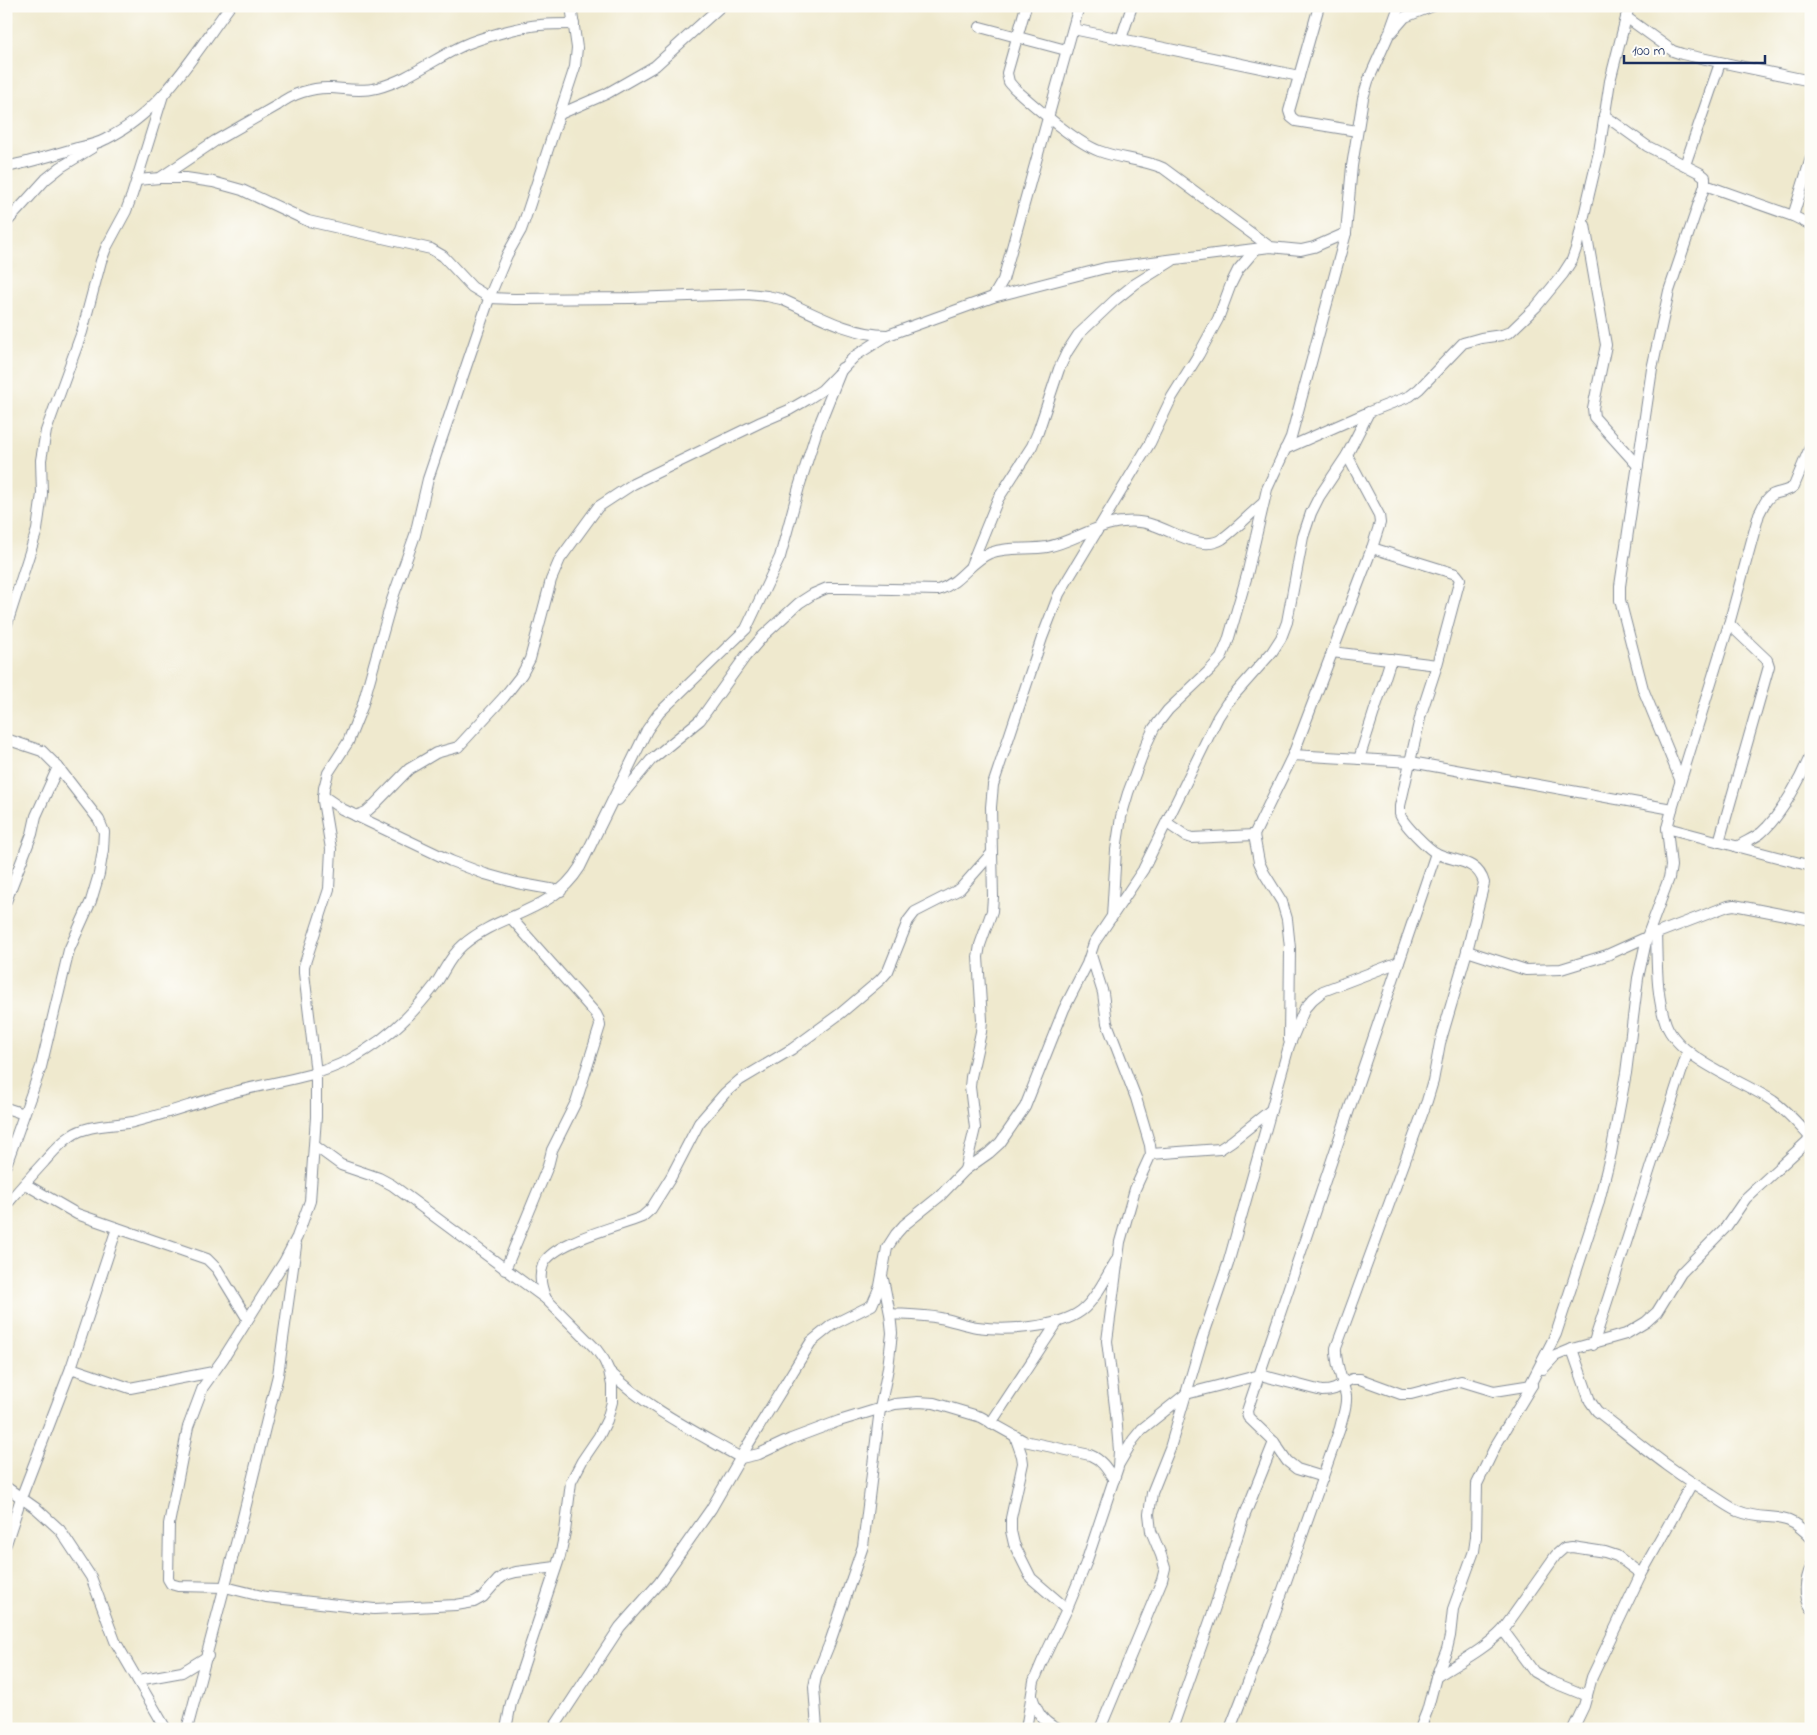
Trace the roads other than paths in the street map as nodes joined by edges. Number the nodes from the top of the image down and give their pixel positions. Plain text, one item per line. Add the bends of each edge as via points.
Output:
1 (230, 6) edge
2 (571, 6) edge
3 (721, 6) edge
4 (1026, 6) edge
5 (1079, 6) edge
6 (1132, 6) edge
7 (1319, 6) edge
8 (1399, 6) edge
9 (1433, 6) edge
10 (1627, 11) edge
11 (574, 24) junction
12 (980, 27) dead end
13 (1073, 30) junction
14 (1389, 34) junction
15 (1016, 36) junction
16 (1121, 39) junction
17 (1066, 50) junction
18 (1720, 63) junction
19 (1299, 76) junction
20 (1811, 81) edge
21 (163, 95) junction
22 (560, 114) junction
23 (1604, 115) junction
24 (1048, 116) junction
25 (1357, 131) junction
26 (104, 141) junction
27 (1811, 158) edge
28 (1685, 165) junction
29 (6, 167) edge
30 (160, 178) junction
31 (137, 180) junction
32 (1705, 185) junction
33 (1792, 216) junction
34 (1584, 219) junction
35 (6, 223) edge
36 (1811, 225) edge
37 (1346, 232) junction
38 (1270, 247) junction
39 (1255, 250) junction
40 (1175, 259) junction
41 (490, 298) junction
42 (993, 298) junction
43 (888, 334) junction
44 (842, 368) junction
45 (1370, 412) junction
46 (1811, 445) edge
47 (1285, 449) junction
48 (1347, 455) junction
49 (1638, 466) junction
50 (1262, 504) junction
51 (1100, 527) junction
52 (1372, 548) junction
53 (971, 566) junction
54 (1729, 624) junction
55 (6, 627) edge
56 (1332, 652) junction
57 (1391, 660) junction
58 (1437, 665) junction
59 (6, 739) edge
60 (1811, 754) edge
61 (1293, 755) junction
62 (1359, 759) junction
63 (1411, 762) junction
64 (58, 767) junction
65 (1680, 779) junction
66 (323, 796) junction
67 (1672, 810) junction
68 (608, 812) junction
69 (356, 816) junction
70 (1167, 823) junction
71 (1667, 828) junction
72 (1254, 835) junction
73 (1719, 842) junction
74 (1737, 847) junction
75 (1436, 853) junction
76 (991, 854) junction
77 (1811, 866) edge
78 (561, 891) junction
79 (6, 901) edge
80 (511, 918) junction
81 (1112, 918) junction
82 (1811, 920) edge
83 (1651, 935) junction
84 (1466, 951) junction
85 (1091, 954) junction
86 (1399, 962) junction
87 (1289, 1046) junction
88 (1688, 1051) junction
89 (316, 1073) junction
90 (6, 1108) edge
91 (1271, 1110) junction
92 (24, 1114) junction
93 (315, 1146) junction
94 (1151, 1154) junction
95 (6, 1165) edge
96 (965, 1170) junction
97 (25, 1184) junction
98 (6, 1204) edge
99 (117, 1228) junction
100 (297, 1237) junction
101 (1118, 1259) junction
102 (505, 1270) junction
103 (882, 1274) junction
104 (546, 1299) junction
105 (890, 1314) junction
106 (247, 1318) junction
107 (1057, 1323) junction
108 (1593, 1345) junction
109 (1572, 1349) junction
110 (71, 1368) junction
111 (609, 1371) junction
112 (213, 1372) junction
113 (1260, 1375) junction
114 (1531, 1384) junction
115 (1343, 1386) junction
116 (1186, 1394) junction
117 (880, 1409) junction
118 (991, 1423) junction
119 (1015, 1436) junction
120 (1274, 1442) junction
121 (741, 1458) junction
122 (1118, 1467) junction
123 (1323, 1477) junction
124 (1114, 1480) junction
125 (1692, 1483) junction
126 (6, 1487) edge
127 (21, 1498) junction
128 (1811, 1538) edge
129 (6, 1544) edge
130 (556, 1567) junction
131 (1811, 1567) edge
132 (1641, 1574) junction
133 (225, 1587) junction
134 (1811, 1608) edge
135 (1067, 1609) junction
136 (1503, 1630) junction
137 (208, 1656) junction
138 (1436, 1677) junction
139 (138, 1680) junction
140 (1031, 1694) junction
141 (1587, 1696) junction
142 (166, 1729) edge
143 (187, 1729) edge
144 (506, 1729) edge
145 (553, 1729) edge
146 (817, 1729) edge
147 (1026, 1729) edge
148 (1058, 1729) edge
149 (1100, 1729) edge
150 (1172, 1729) edge
151 (1230, 1729) edge
152 (1420, 1729) edge
153 (1573, 1729) edge

1 - 21 street
2 - 11 street
3 - 22 street via 656,66 606,94
4 - 15 street
5 - 13 street
6 - 16 street
7 - 19 street
8 - 14 street
9 - 14 street via 1405,17
10 - 18 street via 1673,51
10 - 23 street
11 - 22 street via 575,67
11 - 30 street via 538,25 472,41 404,78 376,88 305,91 285,99 215,141
12 - 15 street
13 - 16 street
13 - 17 street
14 - 25 street via 1368,81
15 - 17 street
15 - 24 street via 1009,82
16 - 19 street
17 - 24 street
18 - 20 street
18 - 28 street
19 - 25 street via 1289,111 1296,121
21 - 26 street via 152,108
21 - 31 street
22 - 41 street via 521,230
23 - 28 street via 1647,146
23 - 34 street
24 - 38 street via 1098,151 1163,168
24 - 42 street via 1003,280
25 - 37 street
26 - 29 street
26 - 35 street via 46,179
27 - 33 street
28 - 32 street via 1705,177
30 - 31 street
30 - 41 street via 186,178 220,184 242,190 308,221 431,249 443,256 472,287
31 - 55 street via 126,211 101,261 82,332 46,432 40,460 42,494 37,530
32 - 33 street
32 - 49 street via 1669,291 1652,369
33 - 36 street
34 - 45 street via 1577,246 1563,274 1520,323 1502,335 1463,343 1410,396
34 - 49 street via 1606,345 1594,417
37 - 38 street via 1301,250
37 - 47 street via 1296,420
38 - 39 street
39 - 40 street
39 - 51 street via 1238,270 1211,333
40 - 42 street via 1105,268
40 - 53 street via 1115,300 1066,352 1032,446 998,499
41 - 43 street via 748,294 781,299 858,332
41 - 66 street via 428,479 415,535 392,600 365,698 353,731 328,773
42 - 43 street
43 - 44 street
44 - 68 street via 798,487 780,557 754,616 746,628 655,719 636,750
44 - 69 street via 822,390 796,407 633,484 598,507 560,559 551,580 530,659 516,681 458,747 436,753 409,769 366,812
45 - 47 street
45 - 48 street
46 - 54 street via 1794,486 1772,494 1759,514
47 - 50 street
48 - 52 street via 1379,515 1380,523
48 - 70 street via 1311,513 1281,638 1218,717
49 - 65 street via 1620,600 1643,689
50 - 51 street via 1221,539 1213,542 1199,542 1152,524 1137,522
50 - 81 street via 1247,575 1221,658 1154,728 1128,793 1120,817
51 - 53 street via 1048,547 992,552
51 - 76 street via 1050,616 993,785
52 - 56 street
52 - 58 street via 1456,574 1460,579
53 - 68 street via 950,586 938,590 827,588 799,603 745,657 700,720 651,760
54 - 65 street
54 - 73 street via 1767,660 1769,666
56 - 57 street
56 - 61 street
57 - 58 street
57 - 62 street
58 - 63 street via 1421,714
59 - 64 street via 42,751
60 - 74 street via 1770,824
61 - 62 street
61 - 72 street
62 - 63 street
63 - 67 street
63 - 75 street via 1400,815
64 - 79 street via 36,816
64 - 92 street via 98,820 104,832 103,850 100,874 69,950 41,1066
65 - 67 street
66 - 69 street
66 - 89 street via 331,849 329,889 304,966
67 - 71 street
68 - 78 street via 580,867
69 - 78 street via 485,874
70 - 72 street via 1192,838
70 - 81 street via 1143,870
71 - 73 street
71 - 83 street via 1671,866
72 - 87 street via 1259,862 1282,902 1287,919 1290,948
73 - 74 street
74 - 77 street
75 - 84 street via 1467,863 1477,868 1482,876 1484,884
75 - 86 street
76 - 96 street via 992,911 978,957 981,1032 970,1087 975,1128
76 - 104 street via 960,889 915,912 891,966 880,980 841,1013 725,1093 699,1123 672,1177 642,1217 563,1245 550,1254 540,1278
78 - 80 street
80 - 89 street via 463,945 433,987 390,1033 345,1062
80 - 102 street via 596,1014 600,1026 576,1102 552,1150
81 - 85 street
82 - 83 street via 1734,905
83 - 84 street via 1607,955 1561,969 1526,970
83 - 88 street via 1660,1003 1667,1026 1675,1041
83 - 114 street via 1635,993 1626,1073 1598,1205 1556,1334
84 - 115 street via 1427,1102 1336,1348 1335,1357
85 - 94 street via 1103,992 1108,1023 1136,1098
85 - 96 street via 1064,1009 1025,1107 1000,1143
86 - 87 street via 1323,991 1306,1008
86 - 113 street
87 - 91 street
88 - 108 street
88 - 108 street via 1772,1101 1811,1138 1746,1198 1726,1227 1681,1273 1657,1312 1626,1334
89 - 93 street
89 - 97 street via 232,1092 164,1114 79,1131 59,1146
90 - 92 street
91 - 94 street via 1220,1149
91 - 116 street via 1228,1264
92 - 95 street
93 - 100 street via 310,1201
93 - 102 street via 341,1165 392,1185
94 - 101 street via 1135,1189
96 - 103 street via 896,1234 887,1248
97 - 98 street
97 - 99 street via 77,1214
99 - 106 street via 207,1259
99 - 110 street
100 - 106 street
100 - 133 street via 278,1375
101 - 107 street via 1081,1311
101 - 122 street via 1107,1341 1116,1415
102 - 104 street
103 - 105 street
103 - 121 street via 872,1305 832,1325 811,1342
104 - 111 street via 596,1349
105 - 107 street via 941,1318 991,1328
105 - 117 street via 892,1334
106 - 112 street
107 - 118 street
108 - 109 street
109 - 114 street via 1555,1356
109 - 125 street via 1593,1407
110 - 112 street via 130,1388
110 - 127 street
111 - 121 street via 644,1402
111 - 130 street via 612,1394 607,1420 571,1482 565,1532
112 - 133 street via 200,1395 186,1437 169,1524 168,1579 178,1586
113 - 115 street via 1322,1391
113 - 116 street
113 - 120 street via 1247,1411 1248,1417
114 - 115 street via 1494,1392 1461,1381 1406,1394 1360,1379 1352,1378
114 - 138 street via 1496,1444 1478,1484 1474,1551 1454,1610 1449,1643
115 - 123 street via 1346,1406
116 - 122 street via 1142,1429
116 - 149 street via 1170,1448 1152,1492 1149,1514 1151,1531 1162,1555 1164,1574
117 - 118 street via 895,1404 934,1404
117 - 121 street
117 - 146 street via 862,1546 814,1687
118 - 119 street
119 - 124 street via 1024,1441 1098,1458
119 - 135 street via 1023,1463 1010,1531 1031,1578
120 - 123 street via 1297,1469
120 - 150 street via 1242,1522
121 - 145 street via 711,1509 659,1583 620,1627
122 - 124 street
123 - 151 street
124 - 135 street
125 - 128 street via 1750,1515 1792,1521
125 - 132 street
126 - 127 street
127 - 129 street
127 - 139 street via 60,1530 91,1577 116,1641
130 - 133 street via 505,1575 483,1597 456,1606 374,1609 266,1597
130 - 144 street via 511,1703
131 - 134 street via 1806,1591
132 - 136 street via 1617,1556 1564,1548
132 - 141 street via 1592,1677
133 - 137 street
135 - 140 street
136 - 138 street via 1484,1647
136 - 141 street via 1534,1672
137 - 139 street via 182,1672
137 - 143 street
138 - 152 street
139 - 142 street
140 - 147 street
140 - 148 street via 1042,1719
141 - 153 street

